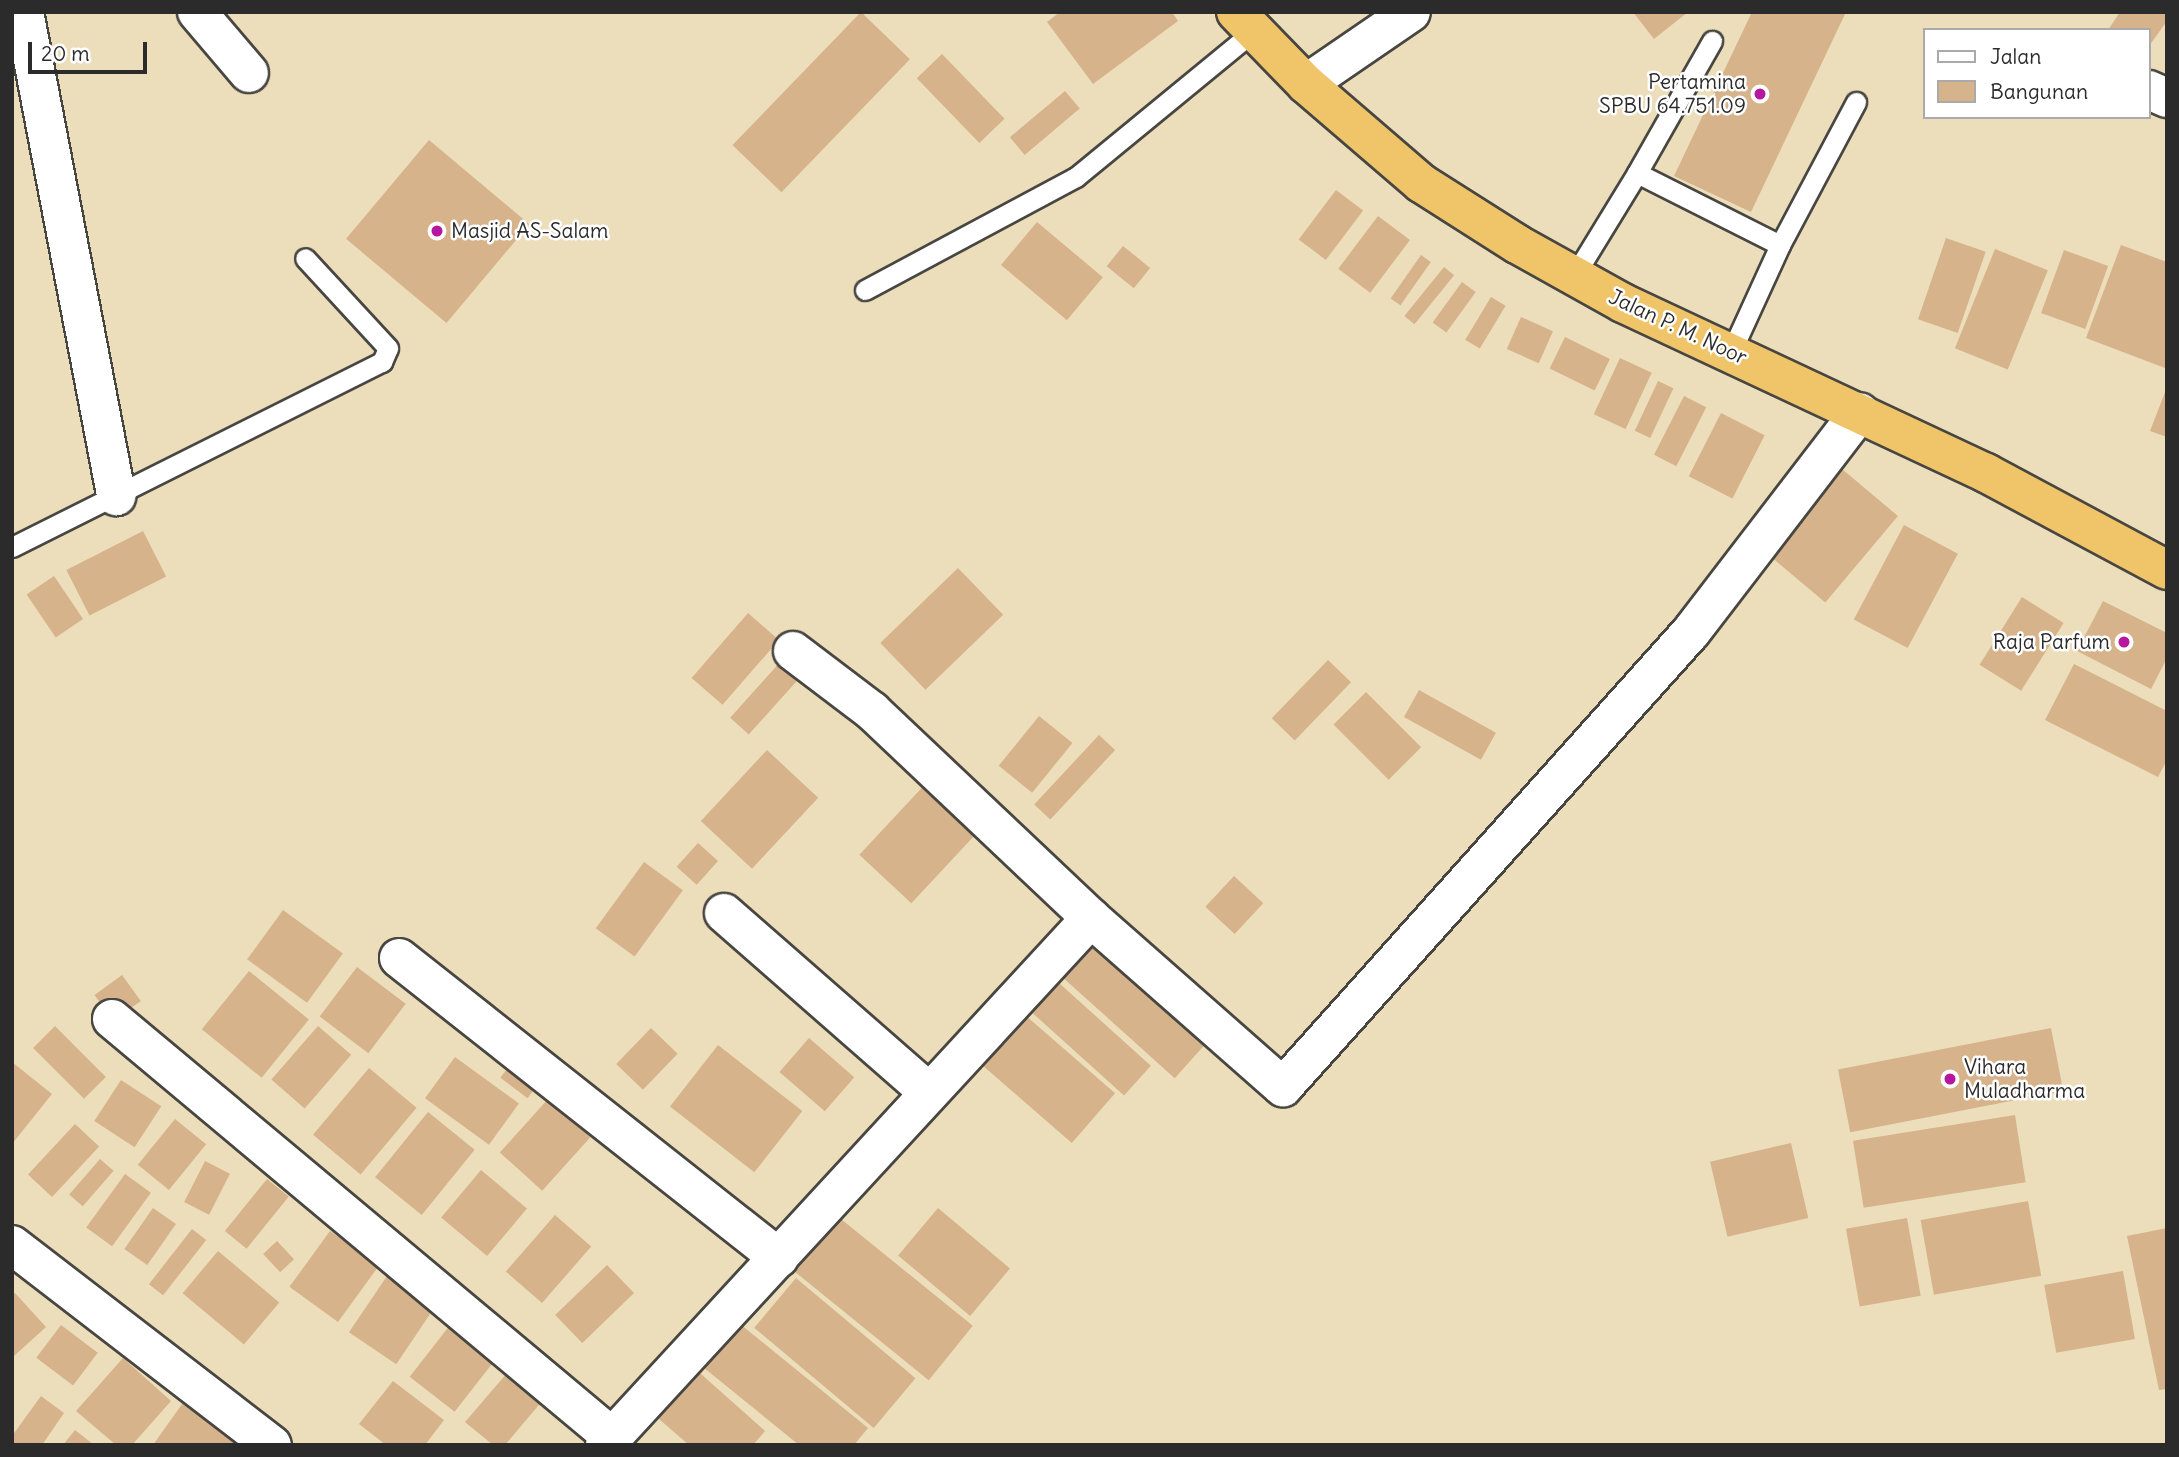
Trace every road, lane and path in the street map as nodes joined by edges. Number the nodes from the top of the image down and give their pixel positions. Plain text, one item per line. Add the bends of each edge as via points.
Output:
1 (24, 12) edge
2 (197, 12) edge
3 (1411, 12) edge
4 (1245, 22) edge
5 (1713, 41) dead end
6 (249, 73) dead end
7 (1306, 84) junction
8 (2151, 91) edge
9 (2167, 98) edge
10 (1856, 102) dead end
11 (1637, 173) junction
12 (1780, 245) junction
13 (305, 258) dead end
14 (1574, 276) junction
15 (865, 290) dead end
16 (1731, 352) junction
17 (1860, 412) junction
18 (116, 496) junction
19 (12, 547) edge
20 (2167, 570) edge
21 (793, 651) dead end
22 (724, 913) dead end
23 (1091, 918) junction
24 (399, 958) dead end
25 (112, 1019) dead end
26 (927, 1091) junction
27 (12, 1245) edge
28 (779, 1258) junction
29 (609, 1441) edge
30 (272, 1445) edge

1 - 18 street
2 - 6 street
3 - 7 street
4 - 7 highway, Jalan P. M. Noor
4 - 15 lane via 1076,177
5 - 11 lane
7 - 14 highway, Jalan P. M. Noor via 1421,183
8 - 9 street
10 - 12 lane
11 - 12 lane
11 - 14 lane
12 - 16 lane
13 - 18 lane via 387,348 382,362
14 - 16 highway, Jalan P. M. Noor
16 - 17 highway, Jalan P. M. Noor
17 - 20 highway, Jalan P. M. Noor
17 - 23 street via 1691,632 1283,1087
18 - 19 lane
21 - 23 street via 872,711
22 - 26 street
23 - 26 street
24 - 28 street
25 - 29 street
26 - 28 street
27 - 30 street
28 - 29 street

